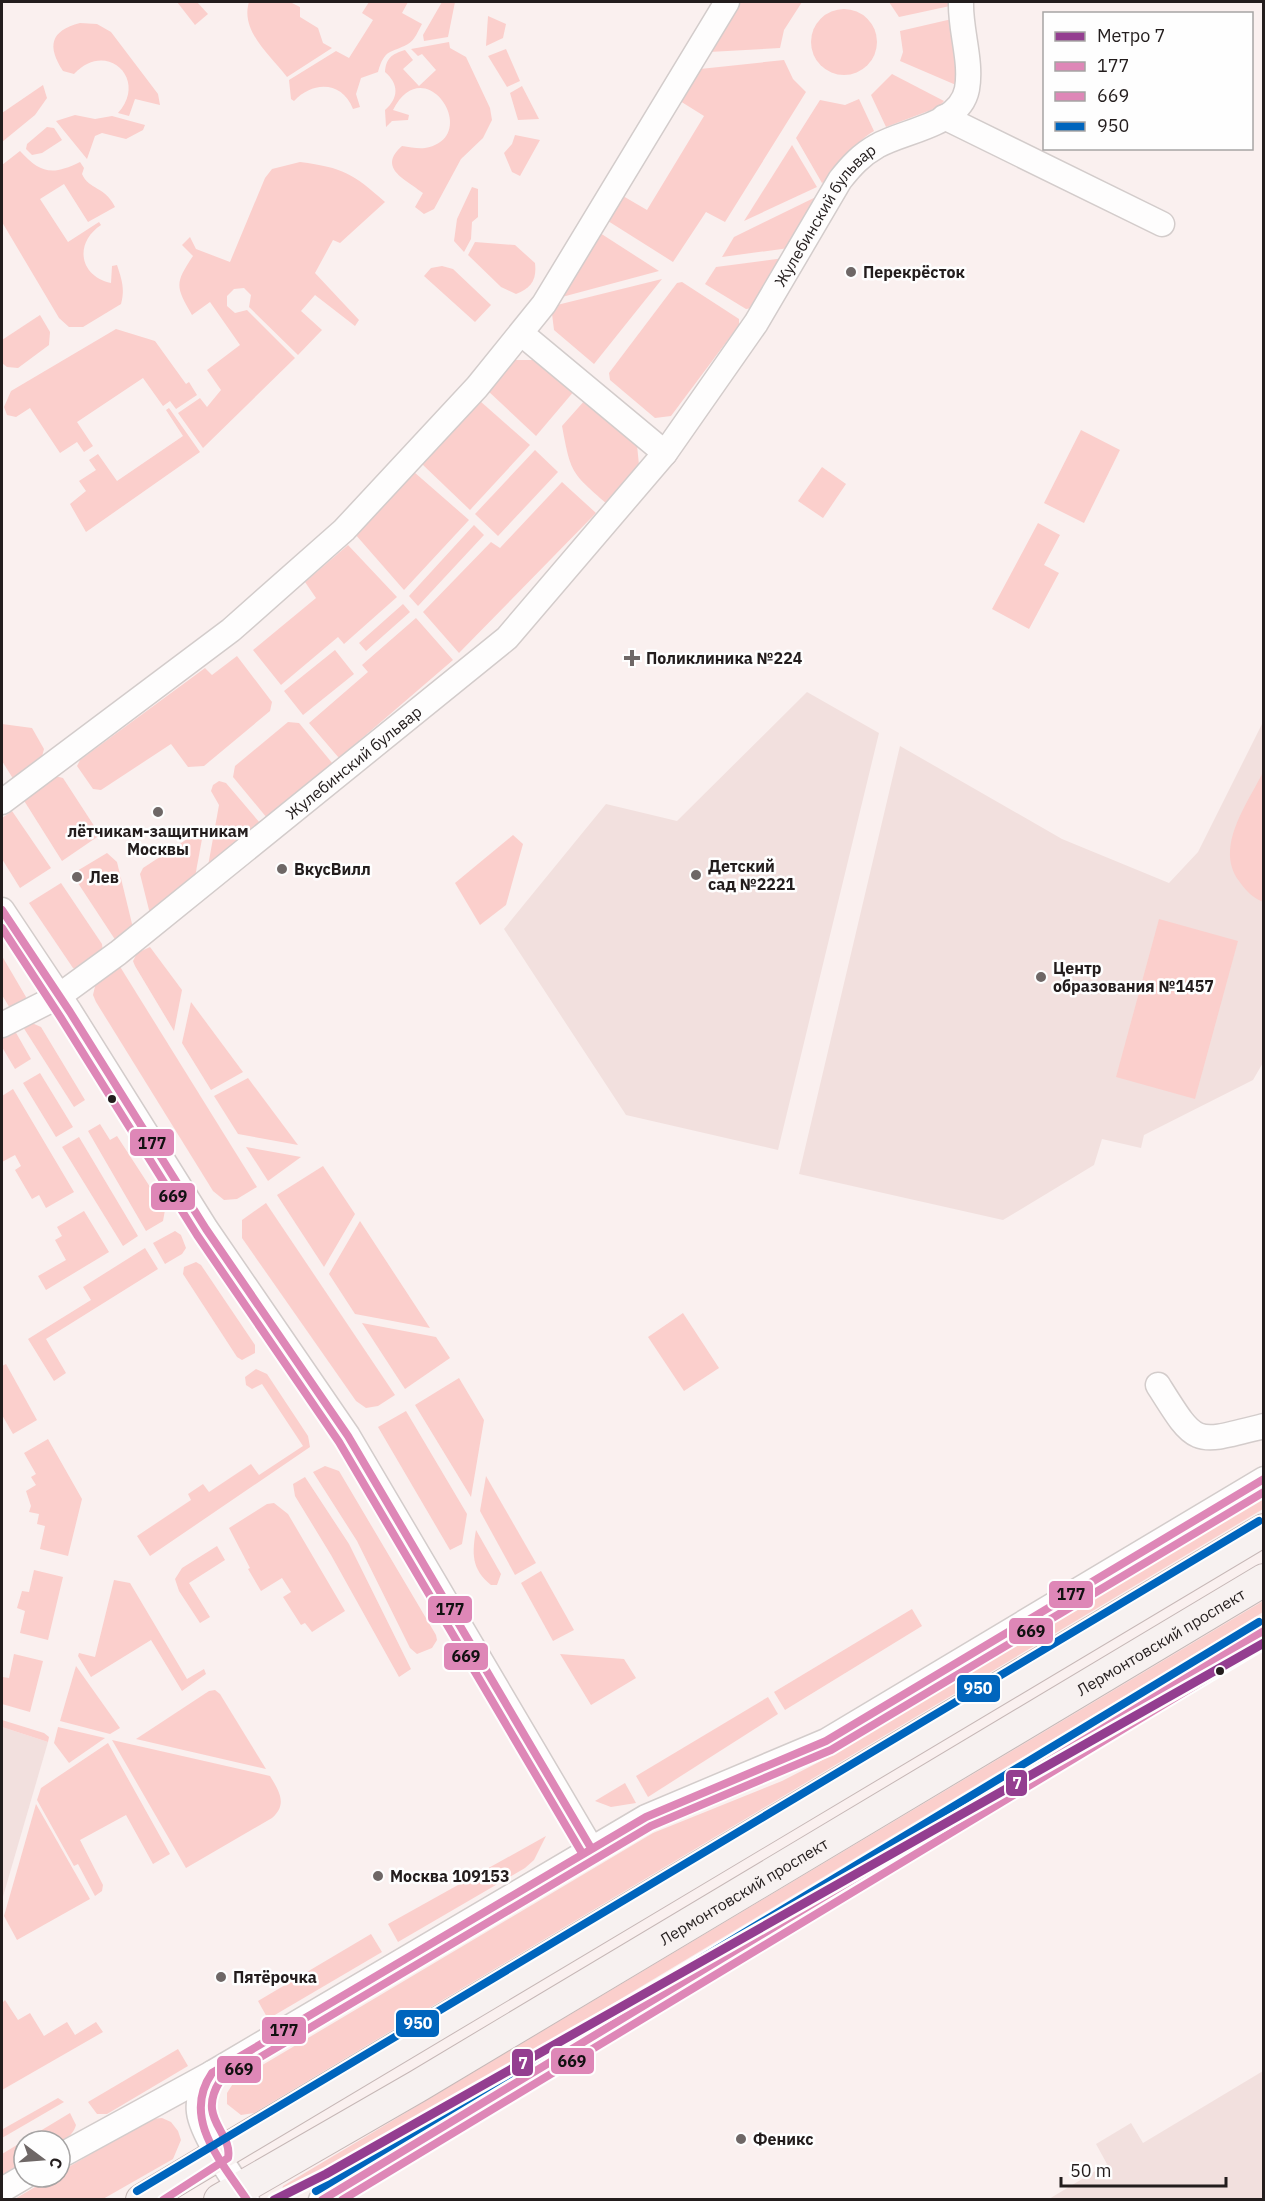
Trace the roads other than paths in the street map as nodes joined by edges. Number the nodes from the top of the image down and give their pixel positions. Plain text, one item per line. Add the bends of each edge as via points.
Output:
1 (727, 2) edge
2 (961, 2) edge
3 (944, 117) junction
4 (1162, 224) dead end
5 (522, 334) junction
6 (665, 453) junction
7 (2, 802) edge
8 (2, 909) edge
9 (59, 996) junction
10 (2, 1025) edge
11 (1158, 1385) dead end
12 (1263, 1426) edge
13 (1263, 1479) edge
14 (1263, 1530) edge
15 (1263, 1580) edge
16 (1263, 1631) edge
17 (591, 1848) junction
18 (212, 2073) junction
19 (72, 2149) edge
20 (218, 2154) junction
21 (236, 2196) edge
22 (142, 2199) edge
23 (321, 2199) edge

1 - 5 street
2 - 3 street, Жулебинский бульвар via 967,88 957,109
3 - 4 street
3 - 6 street, Жулебинский бульвар via 878,145 857,159 840,180 756,323
5 - 6 street
5 - 7 street via 470,396 344,530 231,630
6 - 9 street, Жулебинский бульвар via 507,638 159,921
8 - 9 street
9 - 10 street, Жулебинский бульвар
9 - 17 street via 206,1229 348,1436
11 - 12 street via 1184,1427 1199,1437 1221,1437
13 - 17 street via 826,1741 646,1817
14 - 20 main road
15 - 21 main road, Лермонтовский проспект
16 - 23 street
17 - 18 street
18 - 19 street
18 - 20 street via 202,2090 199,2112
20 - 21 street
20 - 22 main road

